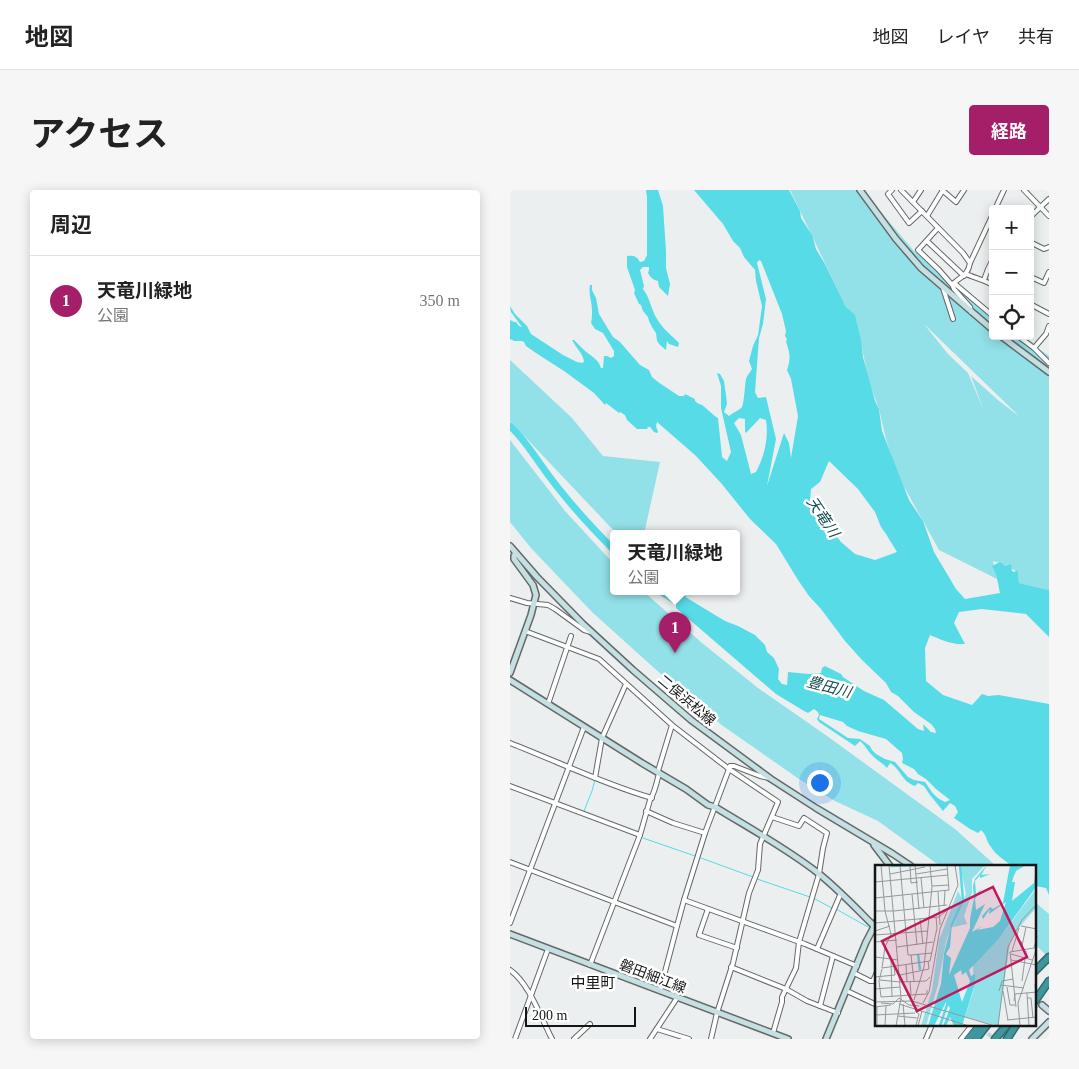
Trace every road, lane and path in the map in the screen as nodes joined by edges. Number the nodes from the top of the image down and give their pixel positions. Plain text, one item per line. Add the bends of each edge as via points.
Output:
1 (860, 190) edge
2 (864, 190) edge
3 (892, 190) edge
4 (901, 190) edge
5 (921, 190) edge
6 (943, 190) edge
7 (964, 190) edge
8 (1004, 190) edge
9 (1024, 190) edge
10 (1049, 198) edge
11 (866, 199) junction
12 (912, 202) junction
13 (997, 205) edge
14 (1040, 207) junction
15 (922, 211) junction
16 (1034, 214) edge
17 (927, 216) junction
18 (1049, 216) edge
19 (989, 223) edge
20 (938, 228) junction
21 (927, 241) junction
22 (1034, 244) edge
23 (1049, 247) edge
24 (970, 263) junction
25 (989, 266) edge
26 (1049, 272) edge
27 (965, 275) junction
28 (1034, 278) edge
29 (984, 280) junction
30 (989, 283) edge
31 (954, 285) junction
32 (943, 288) junction
33 (1034, 306) edge
34 (971, 312) junction
35 (989, 313) edge
36 (1049, 314) edge
37 (954, 319) dead end
38 (1049, 326) edge
39 (989, 327) edge
40 (1006, 340) edge
41 (1023, 340) edge
42 (1034, 348) junction
43 (1049, 364) edge
44 (1049, 372) edge
45 (510, 546) edge
46 (516, 553) junction
47 (510, 598) edge
48 (535, 604) junction
49 (525, 631) junction
50 (593, 632) junction
51 (572, 636) dead end
52 (568, 647) junction
53 (510, 673) edge
54 (510, 680) edge
55 (626, 684) junction
56 (548, 704) junction
57 (672, 725) junction
58 (584, 727) junction
59 (602, 738) junction
60 (510, 743) edge
61 (569, 767) junction
62 (729, 769) junction
63 (659, 773) junction
64 (595, 778) junction
65 (771, 778) junction
66 (510, 786) edge
67 (652, 798) junction
68 (556, 803) junction
69 (714, 807) junction
70 (646, 811) junction
71 (772, 817) junction
72 (705, 833) junction
73 (640, 835) junction
74 (763, 837) junction
75 (872, 842) junction
76 (511, 862) edge
77 (889, 865) edge
78 (909, 865) edge
79 (510, 868) edge
80 (530, 869) junction
81 (819, 874) junction
82 (841, 893) junction
83 (684, 900) junction
84 (615, 902) junction
85 (708, 909) junction
86 (743, 922) junction
87 (510, 923) edge
88 (875, 924) edge
89 (677, 926) junction
90 (875, 927) edge
91 (510, 934) edge
92 (799, 942) junction
93 (736, 948) junction
94 (548, 949) junction
95 (816, 949) junction
96 (833, 956) junction
97 (1049, 956) edge
98 (590, 965) junction
99 (857, 966) junction
100 (731, 967) junction
101 (510, 970) edge
102 (1036, 970) edge
103 (854, 973) junction
104 (875, 975) edge
105 (1049, 981) edge
106 (786, 989) junction
107 (660, 991) junction
108 (846, 991) junction
109 (1036, 994) edge
110 (531, 996) junction
111 (677, 998) junction
112 (1036, 1000) edge
113 (875, 1005) edge
114 (1042, 1005) dead end
115 (820, 1006) junction
116 (1049, 1011) edge
117 (717, 1012) junction
118 (838, 1013) junction
119 (1049, 1022) edge
120 (590, 1024) dead end
121 (930, 1026) edge
122 (971, 1026) edge
123 (979, 1026) edge
124 (986, 1026) edge
125 (1006, 1026) edge
126 (1015, 1026) edge
127 (657, 1029) junction
128 (773, 1034) junction
129 (515, 1039) edge
130 (552, 1039) edge
131 (574, 1039) edge
132 (650, 1039) edge
133 (690, 1039) edge
134 (711, 1039) edge
135 (788, 1039) edge
136 (826, 1039) edge
137 (926, 1039) edge
138 (961, 1039) edge
139 (968, 1039) edge
140 (976, 1039) edge
141 (996, 1039) edge
142 (1007, 1039) edge
143 (1032, 1039) edge

1 - 11 main road
2 - 11 street
3 - 15 street via 888,194 908,223
4 - 12 street
5 - 12 street
6 - 7 street via 956,202
6 - 17 street
8 - 13 street
9 - 14 street
10 - 14 street
11 - 32 main road via 907,253
12 - 15 street
14 - 16 street
14 - 18 street
15 - 17 street
17 - 20 street
19 - 24 street
20 - 21 street
20 - 24 street
21 - 27 street
21 - 31 street via 918,250
22 - 23 street via 1044,249
24 - 27 street
25 - 29 street
26 - 28 street via 1044,283
27 - 29 street
27 - 31 street
29 - 30 street
31 - 34 street
31 - 35 street
32 - 34 main road
32 - 37 street
33 - 36 street
34 - 39 main road
38 - 42 street
40 - 44 main road
41 - 42 street
42 - 43 street
45 - 46 main road, 二俣浜松線
46 - 48 main road via 514,559 533,585
46 - 50 main road, 二俣浜松線
47 - 48 street
48 - 49 main road
48 - 50 street via 555,609 582,629
49 - 52 street
49 - 53 main road
50 - 65 main road, 二俣浜松線 via 691,720
51 - 52 street
52 - 55 street via 599,659
52 - 56 street
54 - 56 main road
55 - 57 street
55 - 59 street
56 - 58 main road
57 - 62 street
57 - 63 street
58 - 59 main road
58 - 61 street
59 - 63 main road
59 - 64 street
60 - 61 street
61 - 64 street
61 - 68 street
62 - 65 street via 734,766
62 - 69 street
62 - 71 street via 778,802
63 - 67 street
63 - 69 main road
64 - 67 street
65 - 75 main road, 二俣浜松線
66 - 68 street
67 - 70 street
68 - 73 street
68 - 80 street
69 - 72 street
69 - 74 main road
70 - 72 street
70 - 73 street
71 - 74 street
71 - 81 street via 799,826 804,818 827,833
72 - 83 street
73 - 84 street
74 - 81 main road
74 - 86 street via 758,870
75 - 77 main road, 二俣浜松線
75 - 78 main road, 二俣浜松線
76 - 79 street
76 - 80 street
80 - 84 street
80 - 87 street
81 - 82 main road
81 - 92 street
82 - 88 main road
82 - 95 street
83 - 85 street
83 - 89 street
84 - 89 street
84 - 98 street
85 - 86 street
85 - 93 street via 699,935
86 - 92 street
86 - 93 street
89 - 107 street
90 - 99 main road
91 - 94 main road, 磐田細江線
92 - 95 street
92 - 106 street via 796,968
93 - 100 street
94 - 98 main road, 磐田細江線
94 - 110 street
95 - 96 street
96 - 99 street
96 - 115 street
97 - 102 highway
98 - 107 main road, 磐田細江線
99 - 103 main road
100 - 106 street
100 - 117 street
101 - 110 street
103 - 104 street via 870,982
103 - 108 main road
105 - 109 highway
105 - 112 highway
106 - 115 street
106 - 128 street
107 - 111 main road, 磐田細江線
108 - 113 street
108 - 118 main road
110 - 129 street
110 - 130 street
111 - 117 main road, 磐田細江線
111 - 127 street
114 - 116 main road
115 - 118 street
117 - 128 main road, 磐田細江線
117 - 134 street
118 - 136 main road
119 - 143 main road
120 - 131 street
121 - 137 street
122 - 138 street
123 - 139 highway
124 - 140 highway
125 - 141 highway
126 - 142 highway
127 - 132 street
127 - 133 street
128 - 135 main road, 磐田細江線

